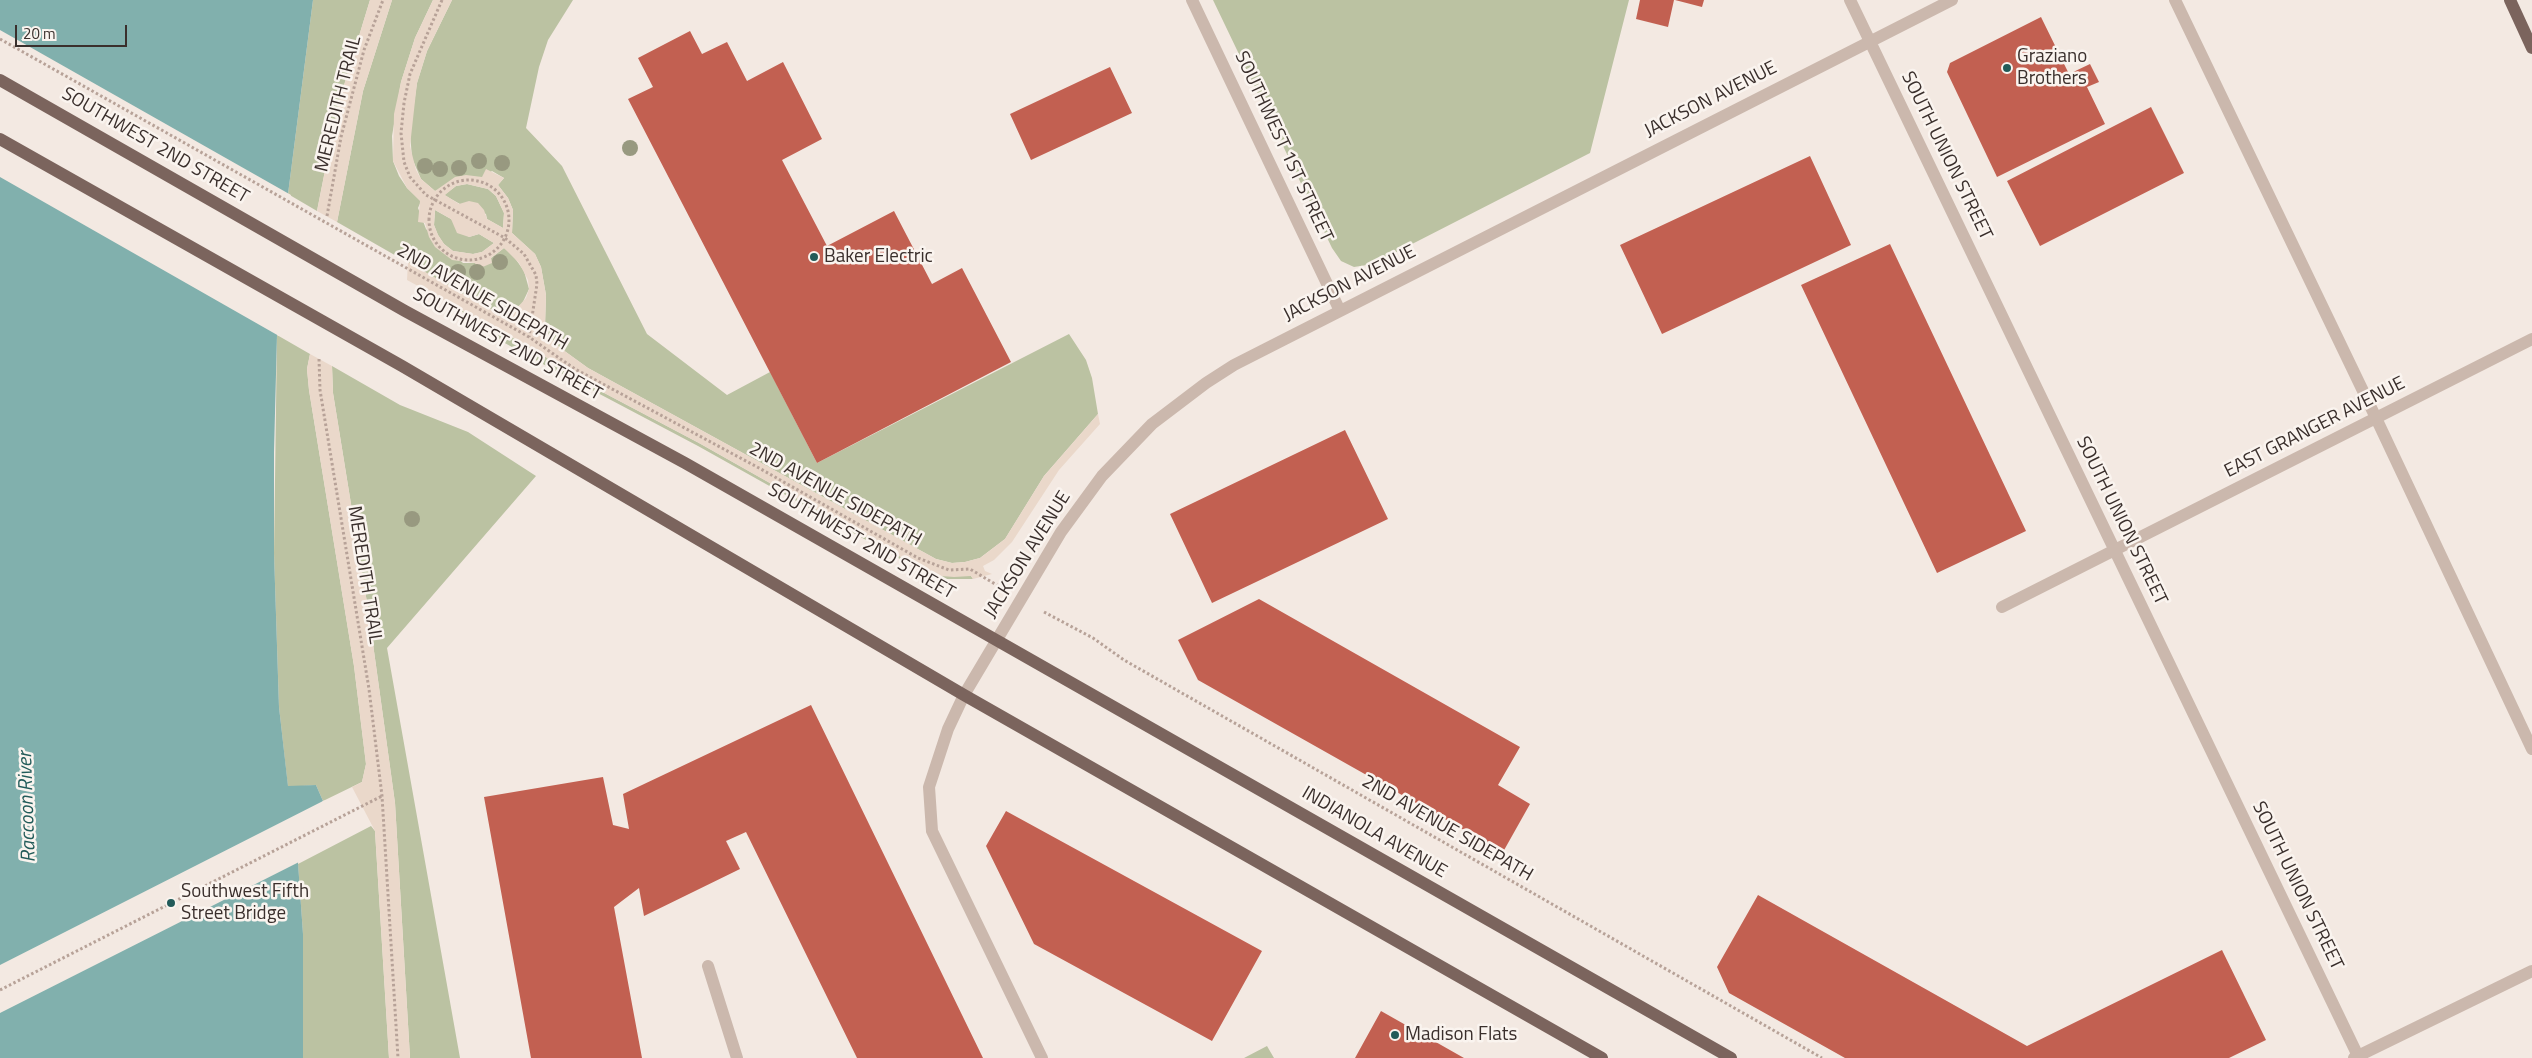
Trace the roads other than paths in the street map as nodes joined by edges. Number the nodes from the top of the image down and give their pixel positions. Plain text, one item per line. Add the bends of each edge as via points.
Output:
1 (1192, 0) edge
2 (1850, 0) edge
3 (1952, 0) edge
4 (2175, 0) edge
5 (2510, 0) edge
6 (1870, 40) junction
7 (2532, 48) edge
8 (0, 80) edge
9 (0, 139) edge
10 (1340, 311) junction
11 (2532, 339) edge
12 (2376, 418) junction
13 (2114, 551) junction
14 (2002, 607) dead end
15 (998, 641) junction
16 (964, 695) junction
17 (2532, 749) edge
18 (708, 966) dead end
19 (2532, 971) edge
20 (2357, 1057) edge
21 (737, 1058) edge
22 (1042, 1058) edge
23 (1602, 1058) edge
24 (1731, 1058) edge

1 - 10 street, SOUTHWEST 1ST STREET
2 - 6 street, SOUTH UNION STREET
3 - 6 street, JACKSON AVENUE
4 - 12 street
5 - 7 main road
6 - 10 street, JACKSON AVENUE
6 - 13 street, SOUTH UNION STREET
8 - 15 main road, SOUTHWEST 2ND STREET via 405,311 685,463
9 - 16 main road via 402,366
10 - 15 street, JACKSON AVENUE via 1227,370 1178,402 1139,436 1081,502 1032,579
11 - 12 street, EAST GRANGER AVENUE
12 - 13 street, EAST GRANGER AVENUE
12 - 17 street
13 - 14 street, EAST GRANGER AVENUE
13 - 20 street, SOUTH UNION STREET
15 - 16 street, JACKSON AVENUE
15 - 24 main road, INDIANOLA AVENUE
16 - 22 street, JACKSON AVENUE via 948,729 929,788 932,831
16 - 23 main road
18 - 21 street
19 - 20 street

